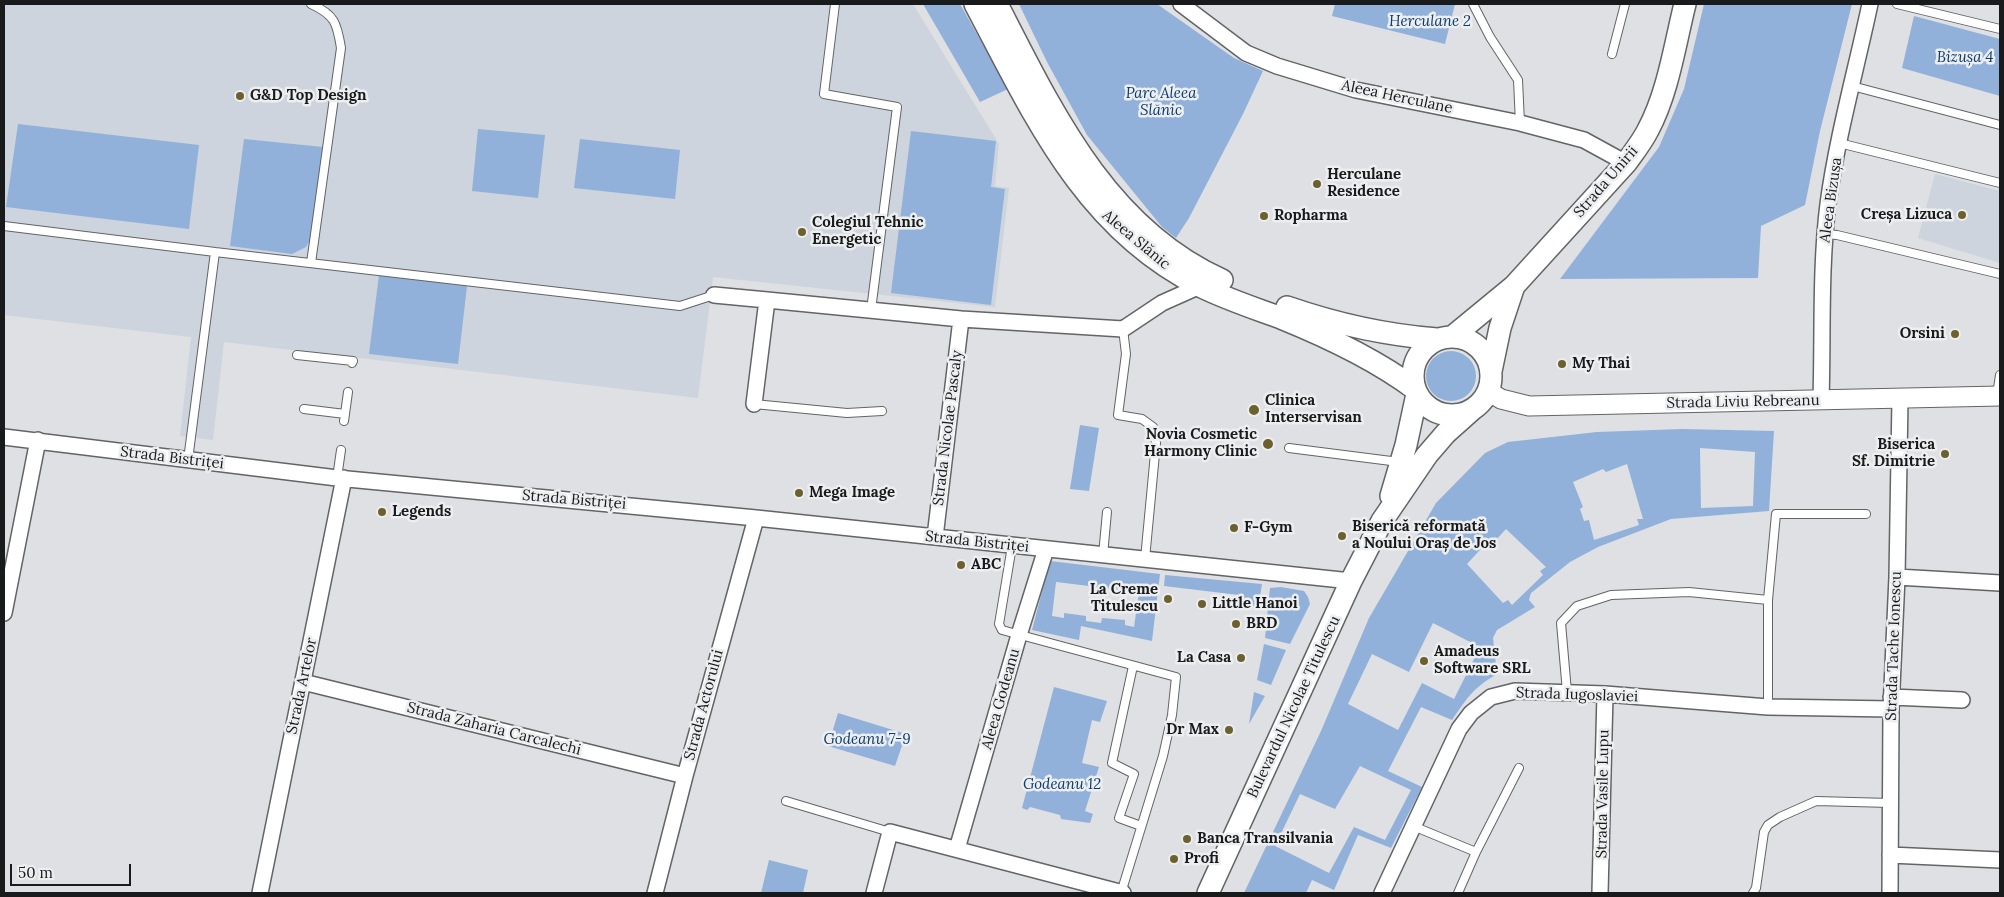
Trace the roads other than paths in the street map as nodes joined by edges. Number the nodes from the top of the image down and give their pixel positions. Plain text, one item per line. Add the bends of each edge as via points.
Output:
1 (311, 4) edge
2 (836, 4) edge
3 (975, 4) edge
4 (997, 4) edge
5 (1181, 4) edge
6 (1473, 4) edge
7 (1625, 4) edge
8 (1685, 4) edge
9 (1870, 4) edge
10 (1897, 4) edge
11 (2000, 29) edge
12 (1612, 54) dead end
13 (1852, 86) junction
14 (1520, 123) junction
15 (2000, 125) edge
16 (1839, 143) junction
17 (1626, 163) junction
18 (2000, 183) edge
19 (4, 226) edge
20 (1825, 234) junction
21 (215, 252) junction
22 (311, 263) junction
23 (2000, 274) edge
24 (1200, 286) junction
25 (1514, 286) junction
26 (714, 295) joint
27 (767, 300) junction
28 (871, 310) junction
29 (961, 319) junction
30 (1123, 328) junction
31 (1444, 338) junction
32 (297, 355) dead end
33 (352, 363) dead end
34 (2000, 375) edge
35 (1489, 381) junction
36 (348, 392) dead end
37 (1416, 392) junction
38 (1998, 396) edge
39 (1900, 398) junction
40 (1821, 400) junction
41 (754, 404) joint
42 (1474, 408) junction
43 (304, 409) dead end
44 (882, 411) dead end
45 (4, 437) edge
46 (38, 440) junction
47 (1289, 448) dead end
48 (341, 450) dead end
49 (188, 460) junction
50 (1401, 463) junction
51 (341, 478) junction
52 (1108, 512) dead end
53 (1866, 514) dead end
54 (756, 518) junction
55 (1382, 521) junction
56 (935, 537) junction
57 (1012, 546) junction
58 (1046, 550) junction
59 (1103, 555) junction
60 (1145, 559) junction
61 (1897, 577) junction
62 (1351, 581) junction
63 (2000, 583) edge
64 (1768, 600) junction
65 (4, 613) edge
66 (1019, 635) junction
67 (1133, 666) junction
68 (303, 682) junction
69 (1567, 692) junction
70 (1605, 694) junction
71 (1962, 700) dead end
72 (1891, 703) junction
73 (1768, 706) junction
74 (1519, 768) dead end
75 (685, 776) junction
76 (786, 801) dead end
77 (1890, 803) junction
78 (1141, 826) junction
79 (1413, 826) junction
80 (890, 832) junction
81 (957, 849) junction
82 (1476, 852) junction
83 (1890, 855) junction
84 (2000, 860) edge
85 (260, 893) edge
86 (655, 893) edge
87 (874, 893) edge
88 (1122, 893) edge
89 (1208, 893) edge
90 (1382, 893) edge
91 (1458, 893) edge
92 (1600, 893) edge
93 (1753, 893) edge
94 (1890, 893) edge

1 - 22 lane via 326,11 338,27 341,48
2 - 28 lane via 824,94 898,107
3 - 24 main road, Aleea Slănic via 1027,102 1085,192 1136,244 1169,269
4 - 31 main road, Aleea Slănic via 1046,100 1078,153 1112,197 1166,248 1215,277 1325,320 1377,332
5 - 14 street, Aleea Herculane via 1246,53 1277,66 1356,90
6 - 14 lane via 1518,80
7 - 12 lane
8 - 17 main road, Strada Unirii via 1654,116
9 - 13 street, Aleea Bizușa
10 - 11 lane
13 - 15 lane
13 - 16 street, Aleea Bizușa
14 - 17 street, Aleea Herculane via 1584,140
16 - 18 lane
16 - 20 street, Aleea Bizușa
17 - 25 main road, Strada Unirii
19 - 21 lane
20 - 23 lane
20 - 40 street, Aleea Bizușa
21 - 22 lane
21 - 49 lane
22 - 26 lane via 680,306
24 - 30 street via 1162,303
24 - 37 main road, Aleea Slănic via 1319,335 1392,372
25 - 31 main road, Strada Unirii
25 - 35 main road, Strada Unirii via 1500,328
26 - 27 street
27 - 28 street
27 - 41 street
28 - 29 street
29 - 30 street
29 - 56 street, Strada Nicolae Pascaly
30 - 60 lane via 1126,354 1118,415 1142,419 1153,427 1156,443
31 - 35 main road via 1467,340 1481,349 1488,360
31 - 37 main road via 1428,345 1418,356 1413,372
32 - 33 lane
34 - 38 lane
35 - 40 street, Strada Liviu Rebreanu via 1502,399 1529,406
35 - 42 main road via 1482,400
36 - 43 lane via 345,418
37 - 42 main road via 1429,408 1444,414 1460,414
37 - 50 main road, Bulevardul Nicolae Titulescu via 1413,420
38 - 39 street, Strada Liviu Rebreanu
39 - 40 street, Strada Liviu Rebreanu
39 - 61 street, Strada Tache Ionescu
41 - 44 lane via 847,413
42 - 55 main road, Bulevardul Nicolae Titulescu via 1427,455
45 - 46 street, Strada Bistriței
46 - 49 street, Strada Bistriței
46 - 65 street
47 - 50 lane
48 - 51 lane
49 - 51 street, Strada Bistriței
50 - 55 main road, Bulevardul Nicolae Titulescu
51 - 54 street, Strada Bistriței
51 - 68 street, Strada Artelor
52 - 59 lane
53 - 64 lane via 1776,514
54 - 56 street, Strada Bistriței
54 - 75 street, Strada Actorului
55 - 62 main road, Bulevardul Nicolae Titulescu
56 - 57 street, Strada Bistriței
57 - 58 street, Strada Bistriței
57 - 66 lane via 999,624 1002,630
58 - 59 street, Strada Bistriței
58 - 66 street, Aleea Godeanu
59 - 60 street, Strada Bistriței
60 - 62 street, Strada Bistriței
61 - 63 street
61 - 72 street, Strada Tache Ionescu
62 - 89 main road, Bulevardul Nicolae Titulescu
64 - 69 lane via 1689,592 1611,596 1577,606 1561,623
64 - 73 lane
66 - 67 lane
66 - 81 street, Aleea Godeanu
67 - 78 lane via 1112,763 1134,774 1120,818
67 - 78 lane via 1176,677 1163,756
68 - 75 street, Strada Zaharia Carcalechi
68 - 85 street, Strada Artelor
69 - 70 street, Strada Iugoslaviei
69 - 79 street, Strada Iugoslaviei via 1502,693 1470,713 1459,729
70 - 73 street, Strada Iugoslaviei
70 - 92 street, Strada Vasile Lupu
71 - 72 street, Strada Iugoslaviei
72 - 73 street, Strada Iugoslaviei
72 - 77 street, Strada Tache Ionescu
74 - 82 lane
75 - 86 street, Strada Actorului
76 - 80 lane
77 - 83 street, Strada Tache Ionescu
77 - 93 lane via 1816,801 1768,825
78 - 88 lane
79 - 82 lane
79 - 90 street, Strada Iugoslaviei
80 - 81 street
80 - 87 street
81 - 88 street
82 - 91 lane
83 - 84 street
83 - 94 street, Strada Tache Ionescu

